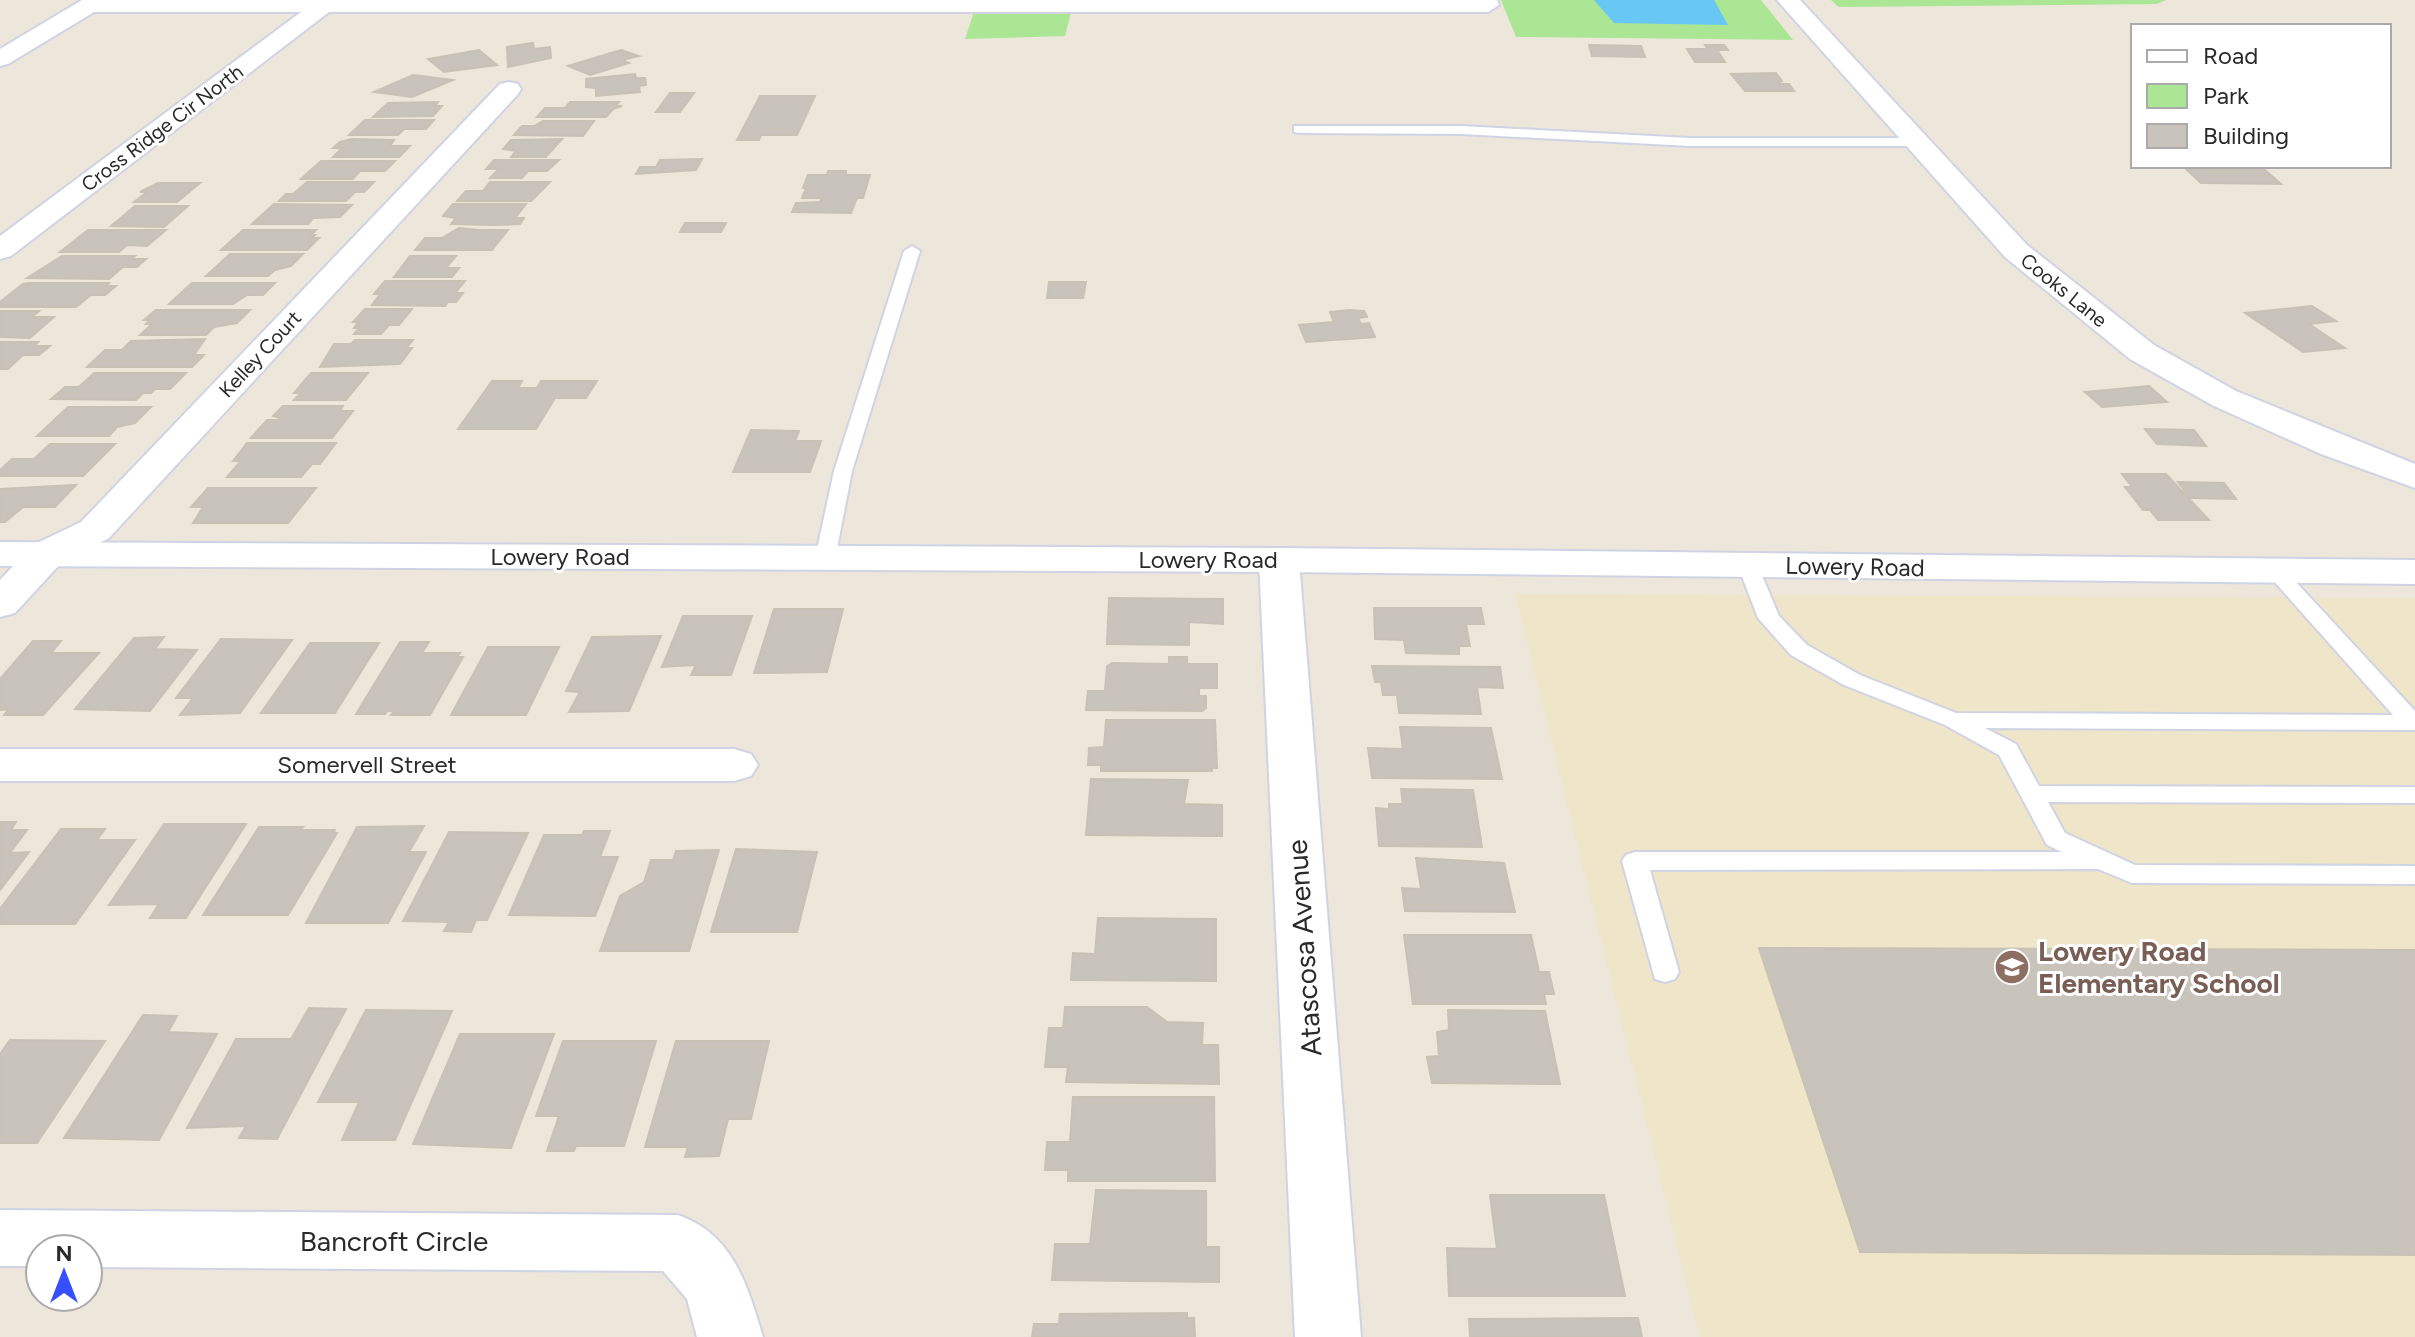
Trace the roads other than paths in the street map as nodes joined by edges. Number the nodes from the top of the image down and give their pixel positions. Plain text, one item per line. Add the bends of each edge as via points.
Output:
1 (1788, 0) edge
2 (94, 3) edge
3 (850, 3) edge
4 (1487, 3) edge
5 (324, 5) junction
6 (835, 28) dead end
7 (0, 59) edge
8 (509, 89) dead end
9 (1299, 129) dead end
10 (1918, 142) junction
11 (0, 250) edge
12 (912, 251) dead end
13 (2415, 477) edge
14 (0, 554) edge
15 (47, 554) junction
16 (825, 559) junction
17 (1279, 560) junction
18 (1748, 566) junction
19 (2275, 571) junction
20 (2415, 572) edge
21 (0, 604) edge
22 (1953, 720) junction
23 (2412, 722) edge
24 (0, 765) edge
25 (734, 765) dead end
26 (2032, 794) junction
27 (2415, 795) edge
28 (2104, 861) junction
29 (2415, 875) edge
30 (1665, 972) dead end
31 (0, 1238) edge
32 (730, 1337) edge
33 (1328, 1337) edge

1 - 10 street, Cooks Lane
2 - 5 street
2 - 7 street
3 - 4 street
3 - 5 street
3 - 6 street
5 - 11 street, Cross Ridge Cir North
8 - 15 street, Kelley Court via 95,530
9 - 10 lane via 1461,130 1690,142
10 - 13 street, Cooks Lane via 2016,251 2142,352 2224,398
12 - 16 lane via 847,458
14 - 15 street, Lowery Road
15 - 16 street, Lowery Road
15 - 21 street, Kelley Court
16 - 17 street, Lowery Road
17 - 18 street, Lowery Road
17 - 33 street, Atascosa Avenue
18 - 19 street, Lowery Road
18 - 22 lane via 1769,618 1799,650 1852,680
19 - 20 street, Lowery Road
19 - 23 lane
22 - 23 lane
22 - 26 lane via 2008,750
24 - 25 street, Somervell Street
26 - 27 lane
26 - 28 lane via 2056,839
28 - 29 lane via 2132,874
28 - 30 lane via 1635,861
31 - 32 street, Bancroft Circle via 678,1243 715,1285

